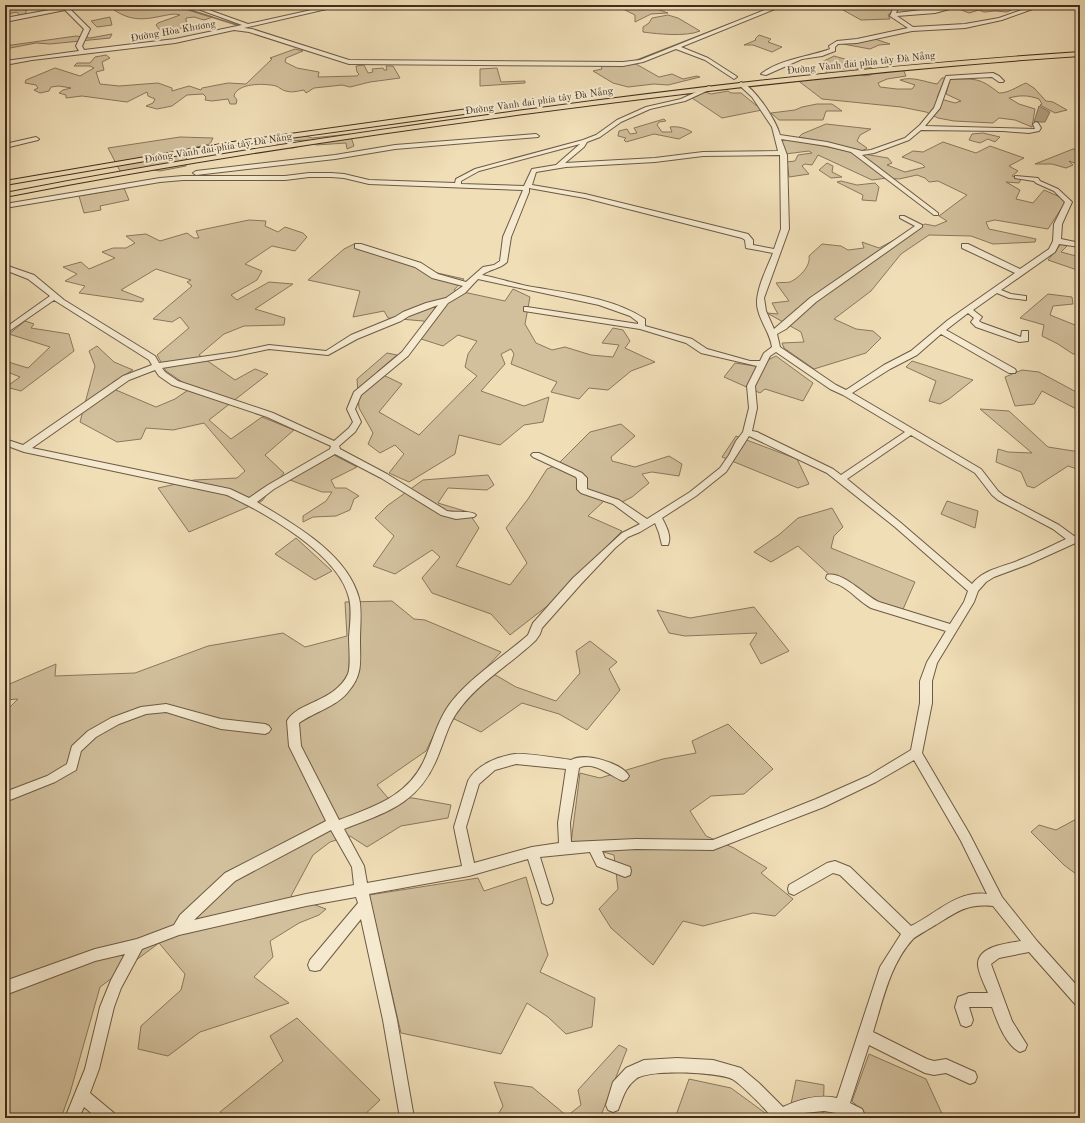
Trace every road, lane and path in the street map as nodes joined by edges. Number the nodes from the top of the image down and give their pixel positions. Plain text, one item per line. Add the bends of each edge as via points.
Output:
1 (85, 5) edge
2 (190, 5) edge
3 (337, 5) edge
4 (782, 5) edge
5 (890, 5) edge
6 (961, 5) edge
7 (1041, 5) edge
8 (68, 9) junction
9 (892, 15) junction
10 (5, 20) edge
11 (247, 25) junction
12 (233, 28) junction
13 (912, 30) junction
14 (676, 47) junction
15 (1080, 47) edge
16 (82, 52) junction
17 (1080, 54) edge
18 (5, 63) edge
19 (756, 75) junction
20 (734, 77) junction
21 (1001, 81) dead end
22 (741, 84) junction
23 (709, 88) junction
24 (607, 93) dead end
25 (576, 97) dead end
26 (1036, 124) dead end
27 (920, 128) junction
28 (536, 136) dead end
29 (777, 136) junction
30 (36, 139) dead end
31 (585, 141) junction
32 (5, 146) edge
33 (852, 150) junction
34 (782, 153) junction
35 (285, 163) junction
36 (557, 167) junction
37 (67, 172) junction
38 (277, 172) junction
39 (1017, 177) dead end
40 (258, 178) junction
41 (285, 178) junction
42 (173, 179) junction
43 (68, 182) junction
44 (5, 183) edge
45 (458, 185) junction
46 (527, 187) junction
47 (5, 195) edge
48 (5, 206) edge
49 (936, 214) dead end
50 (902, 217) dead end
51 (1057, 242) junction
52 (1080, 245) edge
53 (358, 246) dead end
54 (965, 246) dead end
55 (776, 252) junction
56 (5, 267) edge
57 (1020, 272) junction
58 (476, 276) junction
59 (468, 285) junction
60 (996, 290) junction
61 (55, 296) junction
62 (1023, 298) dead end
63 (445, 302) junction
64 (527, 309) dead end
65 (969, 310) junction
66 (641, 327) junction
67 (941, 331) junction
68 (5, 332) edge
69 (773, 333) junction
70 (1025, 333) dead end
71 (776, 348) junction
72 (762, 364) junction
73 (157, 366) junction
74 (1012, 371) dead end
75 (846, 393) junction
76 (912, 431) junction
77 (747, 433) junction
78 (5, 442) edge
79 (335, 448) junction
80 (24, 449) junction
81 (536, 456) dead end
82 (841, 479) junction
83 (250, 502) junction
84 (470, 515) dead end
85 (657, 517) junction
86 (646, 523) junction
87 (1076, 538) edge
88 (665, 543) dead end
89 (831, 578) dead end
90 (973, 590) junction
91 (952, 629) junction
92 (265, 728) dead end
93 (916, 754) junction
94 (573, 765) junction
95 (623, 776) dead end
96 (5, 797) edge
97 (335, 825) junction
98 (594, 847) junction
99 (565, 848) junction
100 (532, 852) junction
101 (469, 870) junction
102 (625, 871) dead end
103 (361, 889) junction
104 (794, 889) dead end
105 (547, 899) dead end
106 (997, 900) junction
107 (365, 904) junction
108 (179, 929) junction
109 (909, 933) junction
110 (137, 945) junction
111 (1032, 945) junction
112 (315, 966) dead end
113 (5, 988) edge
114 (1080, 999) edge
115 (996, 1000) junction
116 (966, 1020) dead end
117 (865, 1035) junction
118 (1020, 1045) dead end
119 (970, 1077) dead end
120 (82, 1095) junction
121 (613, 1105) dead end
122 (842, 1106) junction
123 (780, 1117) edge
124 (72, 1118) edge
125 (109, 1118) edge
126 (407, 1118) edge
127 (859, 1118) edge

1 - 8 street
2 - 11 street
3 - 11 street, Đường Hòa Khương
4 - 14 street
5 - 9 street via 896,9
6 - 9 street via 935,12
7 - 13 street via 1000,19 965,26
8 - 10 street
8 - 16 street via 87,29 79,46
9 - 13 street
11 - 12 street, Đường Hòa Khương
12 - 14 street via 250,30 345,62 356,63 623,64 642,61
12 - 16 street, Đường Hòa Khương via 175,41
13 - 19 street via 837,43 832,46 833,50 801,58
14 - 20 street via 720,65
15 - 19 main road, Đường Vành đai phía tây Đà Nẵng via 983,53
16 - 18 street, Đường Hòa Khương
17 - 22 main road, Đường Vành đai phía tây Đà Nẵng via 990,59
19 - 20 main road, Đường Vành đai phía tây Đà Nẵng
20 - 22 main road
20 - 24 main road, Đường Vành đai phía tây Đà Nẵng
21 - 27 street via 993,75 948,77 937,108
22 - 23 main road, Đường Vành đai phía tây Đà Nẵng
22 - 29 street via 754,96 775,127
23 - 31 street via 683,100 648,108
23 - 43 main road, Đường Vành đai phía tây Đà Nẵng via 249,151
25 - 37 main road, Đường Vành đai phía tây Đà Nẵng via 239,143
26 - 27 street via 1037,130 1029,131
27 - 33 street via 906,139 872,152
28 - 35 street via 394,147
29 - 33 street
29 - 34 street
30 - 32 street
31 - 36 street
31 - 45 street via 477,170 458,180
33 - 49 street
34 - 36 street via 703,154
34 - 55 street via 785,229
35 - 38 street
35 - 42 street via 212,171
36 - 46 street via 534,170
37 - 43 main road
37 - 44 main road, Đường Vành đai phía tây Đà Nẵng
38 - 40 street
38 - 41 street
39 - 51 street via 1036,179 1056,190 1069,202 1058,224
40 - 41 street
40 - 42 street
41 - 45 street via 331,175 370,182
42 - 48 street
43 - 47 main road, Đường Vành đai phía tây Đà Nẵng
45 - 46 street
46 - 55 street via 585,196 745,236 749,240 749,246
46 - 58 street via 506,237 503,262
50 - 69 street via 920,226 813,300
51 - 52 street
51 - 57 street via 1052,250
53 - 59 street via 418,265 435,276
54 - 57 street
55 - 69 street via 759,305
56 - 61 street via 31,277
57 - 60 street
58 - 59 street
58 - 66 street via 503,280 517,286 611,307 638,318 642,321
59 - 63 street
60 - 62 street via 1009,296
60 - 65 street
61 - 68 street
61 - 73 street via 152,358
63 - 73 street via 406,314 354,337 328,353 269,347
63 - 79 street via 405,354 357,394 351,409 357,422
64 - 66 street
65 - 67 street
65 - 70 street via 978,317 975,322 979,325 1022,340 1025,339
66 - 72 street via 689,341 704,351
67 - 74 street
67 - 75 street via 906,358
69 - 71 street
71 - 72 street via 767,355
71 - 75 street
72 - 77 street via 751,386 753,408
73 - 79 street via 162,374 175,383 270,415
73 - 80 street via 126,378
75 - 76 street
76 - 82 street
76 - 87 street via 978,471 1002,498
77 - 82 street via 754,434
77 - 85 street via 723,470 693,494
78 - 80 street
79 - 83 street
79 - 84 street via 444,513 456,516
80 - 83 street via 230,492
81 - 86 street via 579,475 584,491 616,502
82 - 90 street
83 - 97 street via 314,543 343,574 354,598 354,673 343,690 293,721 295,746
85 - 86 street
85 - 88 street
86 - 97 street via 612,546 537,626 535,634 457,704 446,721 427,768 414,787 393,802
87 - 90 street via 1025,562 990,574
89 - 91 street via 846,584 875,605
90 - 91 street via 969,602
91 - 93 street via 932,662 926,681 926,703
92 - 96 street via 221,724 166,708 145,710 115,721 92,734 76,749 72,766 51,779
93 - 98 street via 872,779 713,846 636,844
93 - 106 street via 965,837
94 - 95 street via 577,761 586,760
94 - 99 street via 564,823
94 - 101 street via 516,759 491,766 474,781 460,827
97 - 103 street via 358,866
97 - 108 street via 230,877 185,919
98 - 99 street
98 - 102 street via 601,862
99 - 100 street
100 - 101 street
100 - 105 street
101 - 103 street
103 - 107 street
103 - 108 street
104 - 109 street via 835,867 845,871
106 - 109 street via 981,899 957,904
106 - 111 street
107 - 112 street
107 - 126 street via 390,1020
108 - 110 street
109 - 117 street via 887,967
110 - 113 street via 95,956
110 - 120 street via 107,1007 92,1069
111 - 114 street
111 - 115 street via 996,952 985,960 984,964
115 - 116 street via 963,1002
115 - 118 street via 1006,1025
117 - 119 street via 925,1066 946,1066
117 - 122 street
120 - 124 street
120 - 125 street
121 - 123 street via 618,1087 631,1073 644,1067 713,1067 736,1073 754,1088
122 - 123 street via 822,1103 809,1105
122 - 127 street

